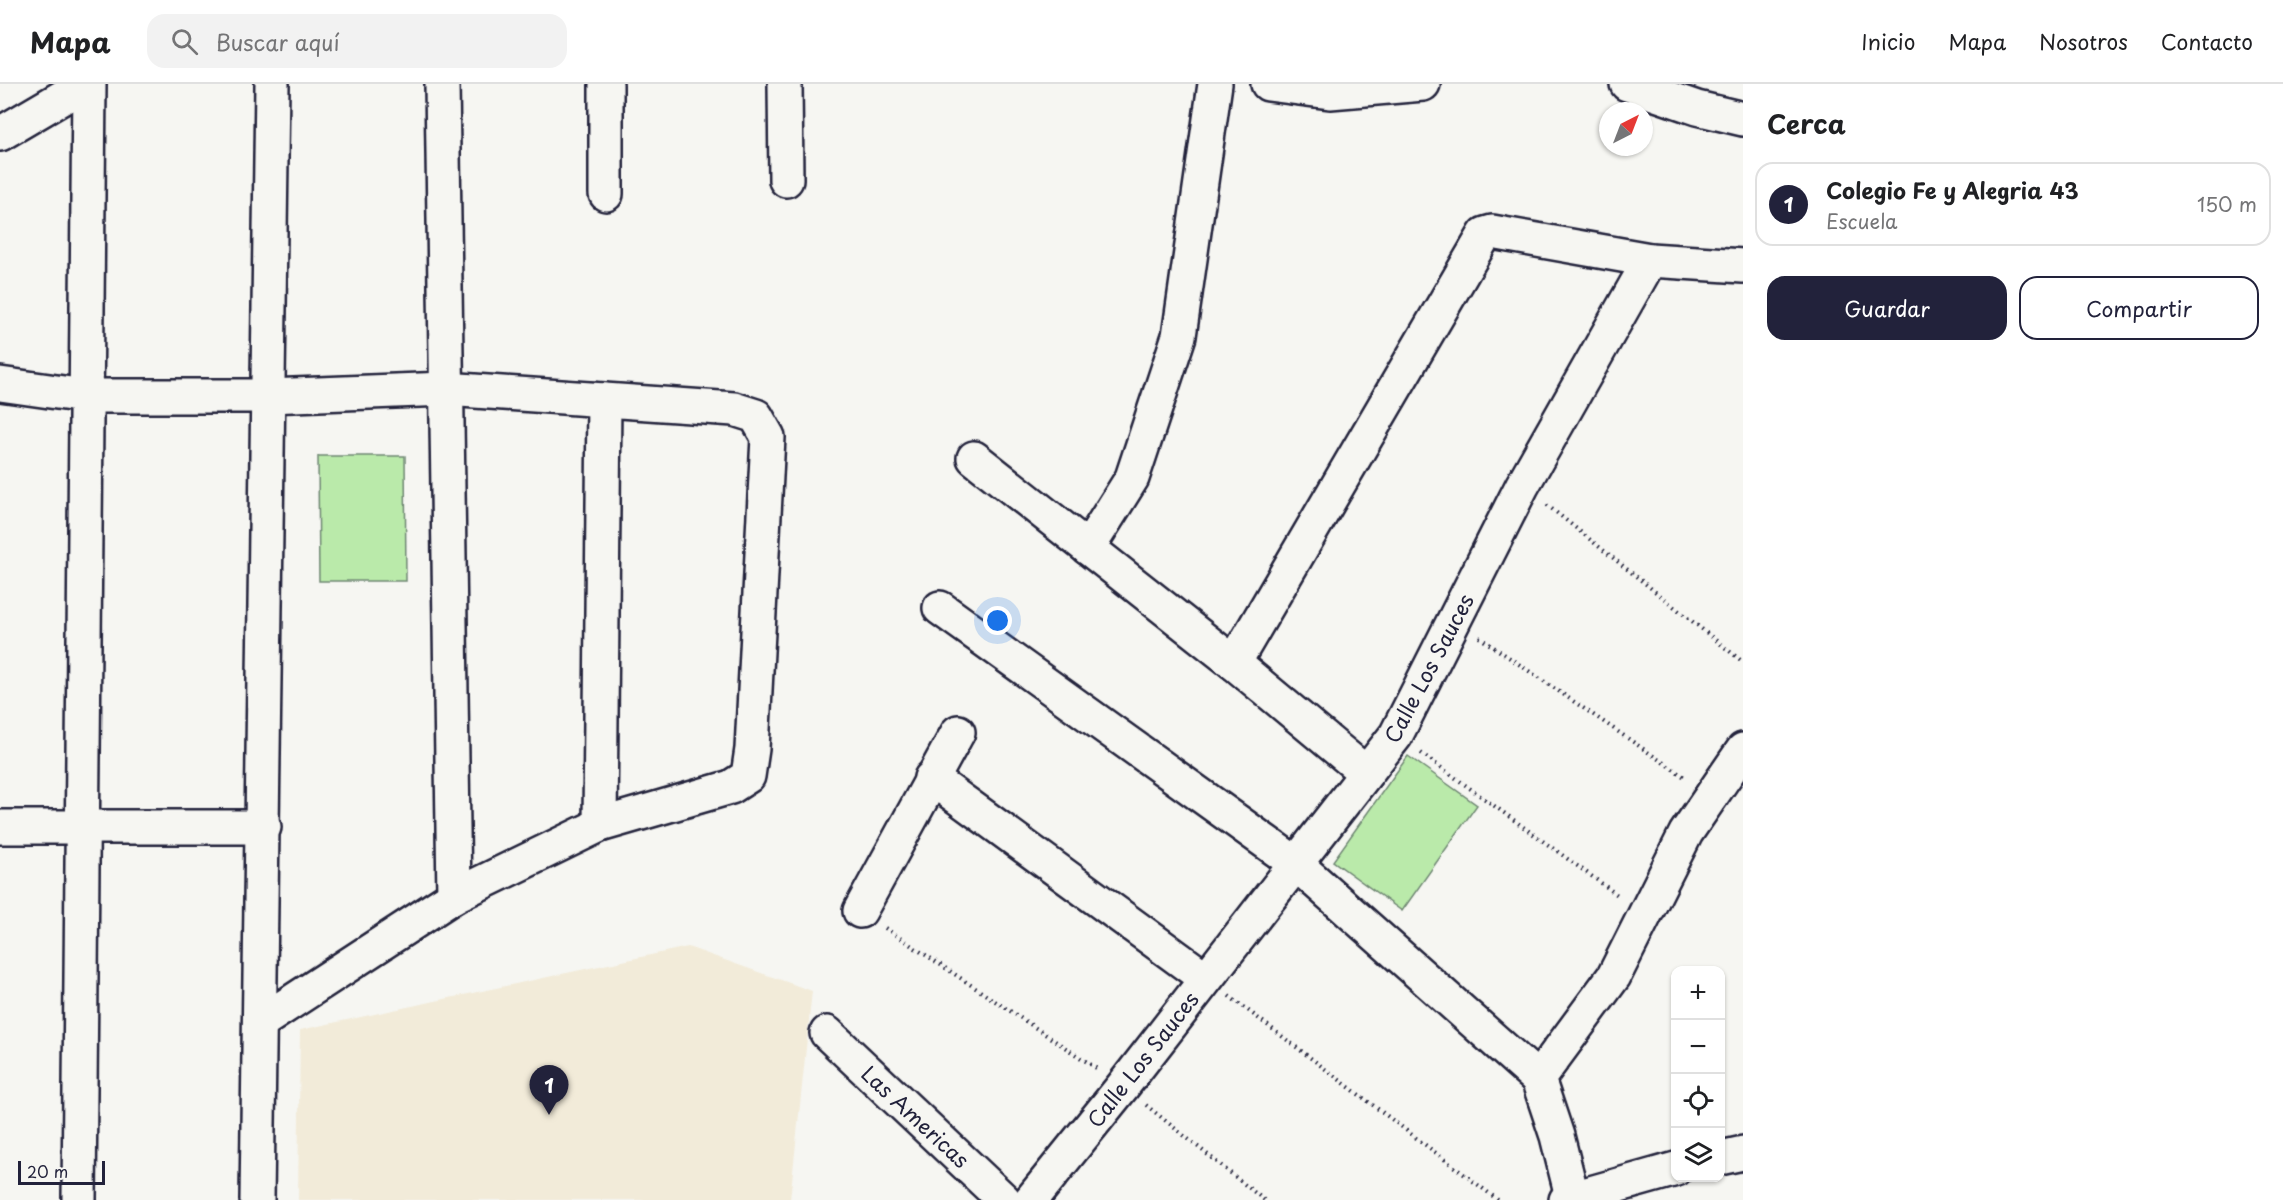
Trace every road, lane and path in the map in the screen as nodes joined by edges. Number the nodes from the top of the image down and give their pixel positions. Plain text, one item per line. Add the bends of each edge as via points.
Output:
1 (87, 84) edge
2 (272, 84) edge
3 (442, 84) edge
4 (606, 84) edge
5 (785, 84) edge
6 (1215, 84) edge
7 (1268, 84) edge
8 (1423, 84) edge
9 (1627, 84) edge
10 (1743, 119) edge
11 (0, 134) edge
12 (786, 180) dead end
13 (606, 194) dead end
14 (1650, 260) junction
15 (1743, 266) edge
16 (0, 384) edge
17 (446, 389) junction
18 (85, 396) junction
19 (268, 396) junction
20 (604, 400) junction
21 (974, 458) dead end
22 (1522, 486) junction
23 (1088, 548) junction
24 (940, 608) dead end
25 (1454, 620) junction
26 (1743, 662) edge
27 (1234, 663) junction
28 (958, 732) dead end
29 (1396, 735) junction
30 (1743, 750) edge
31 (1366, 773) junction
32 (931, 778) junction
33 (1712, 795) junction
34 (600, 825) junction
35 (0, 827) edge
36 (264, 827) junction
37 (83, 828) junction
38 (1295, 863) junction
39 (454, 896) junction
40 (860, 911) joint
41 (1645, 915) junction
42 (1205, 978) junction
43 (261, 1022) junction
44 (827, 1033) dead end
45 (1538, 1079) junction
46 (1123, 1086) junction
47 (1743, 1153) edge
48 (1725, 1157) edge
49 (1671, 1172) edge
50 (1616, 1193) edge
51 (1569, 1198) edge
52 (79, 1200) edge
53 (257, 1200) edge
54 (1004, 1200) edge
55 (1031, 1200) edge
56 (1264, 1200) edge
57 (1498, 1200) edge

1 - 11 street
1 - 18 street
2 - 19 street
3 - 17 street
4 - 13 street
5 - 12 street
6 - 23 street via 1179,336 1132,478
7 - 8 street via 1330,92
9 - 10 street
14 - 15 street
14 - 22 street, Calle Los Sauces
14 - 27 street via 1492,232 1485,234
16 - 18 street
17 - 19 street
17 - 20 street
17 - 39 street
18 - 19 street
18 - 37 street
19 - 36 street
20 - 34 street
20 - 34 street via 734,409 756,416 768,437 748,776 731,787
21 - 23 street
22 - 25 street, Calle Los Sauces
22 - 26 path
23 - 27 street
24 - 38 street
25 - 29 street, Calle Los Sauces
25 - 33 path
27 - 31 street
28 - 32 street
29 - 31 street, Calle Los Sauces
29 - 41 path
30 - 33 street
31 - 38 street, Calle Los Sauces
32 - 40 street
32 - 42 street
33 - 41 street via 1686,833
34 - 39 street
35 - 37 street
36 - 37 street
36 - 43 street
37 - 52 street
38 - 42 street, Calle Los Sauces
38 - 45 street
39 - 43 street
40 - 46 path
41 - 45 street via 1614,976
42 - 46 street, Calle Los Sauces
42 - 57 path
43 - 53 street
44 - 54 street, Las Americas
45 - 51 street via 1557,1136
46 - 55 street, Calle Los Sauces
46 - 56 path
47 - 48 street
49 - 50 street
50 - 51 street

